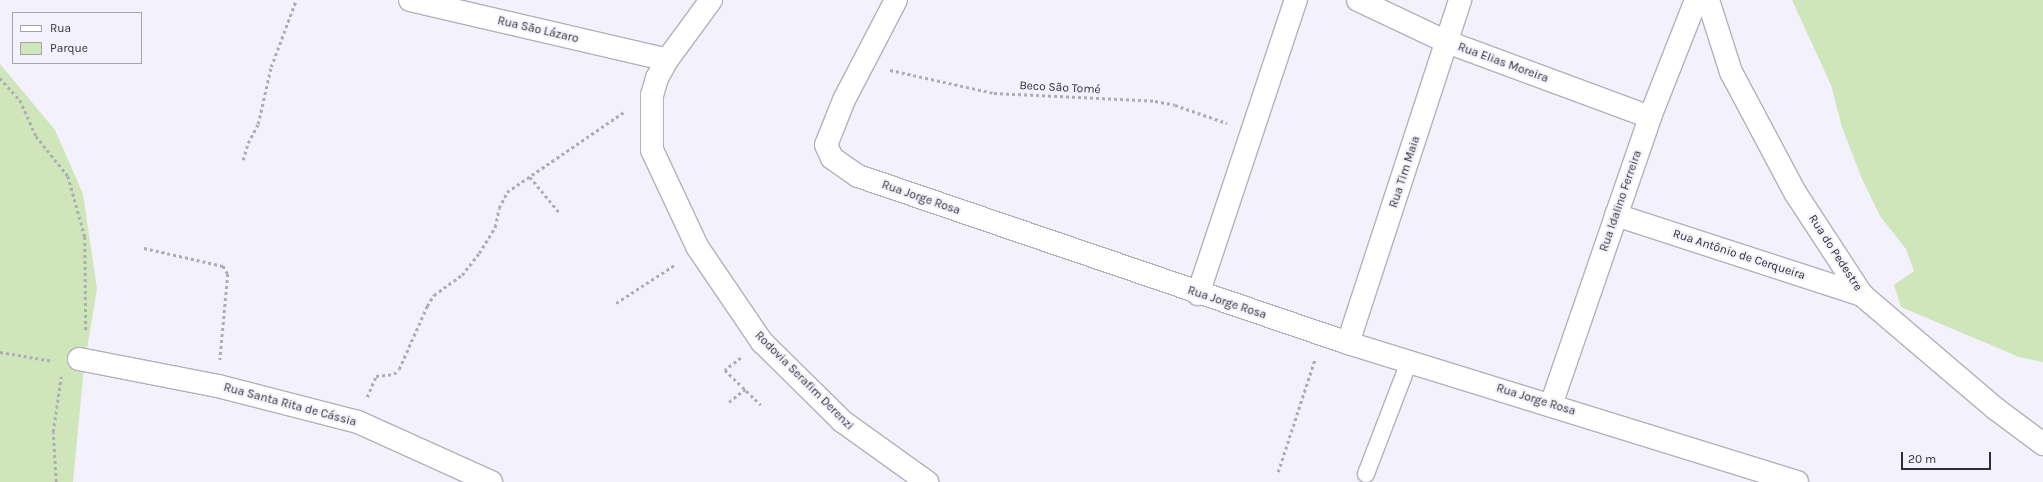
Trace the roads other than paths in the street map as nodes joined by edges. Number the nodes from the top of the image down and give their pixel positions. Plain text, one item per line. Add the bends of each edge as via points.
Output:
1 (410, 0) edge
2 (711, 0) edge
3 (896, 0) edge
4 (1296, 0) edge
5 (1358, 0) edge
6 (1460, 0) edge
7 (1696, 0) edge
8 (1708, 0) edge
9 (1447, 42) junction
10 (667, 60) junction
11 (1650, 117) junction
12 (1616, 215) junction
13 (1198, 294) junction
14 (1862, 295) junction
15 (1348, 343) junction
16 (76, 360) road end
17 (1409, 362) junction
18 (1551, 405) junction
19 (2043, 444) edge
20 (1366, 474) dead end
21 (491, 482) edge
22 (927, 482) edge
23 (1797, 482) edge

1 - 10 street, Rua São Lázaro
2 - 10 street, Rodovia Serafim Derenzi
3 - 13 street, Rua Jorge Rosa via 844,100 826,145 832,158 858,176
4 - 13 street
5 - 9 street, Rua Elias Moreira
6 - 9 street, Rua Tim Maia
7 - 11 street, Rua Idalino Ferreira
8 - 14 street, Rua do Pedestre via 1731,72 1796,194
9 - 11 street, Rua Elias Moreira
9 - 15 street, Rua Tim Maia
10 - 22 street, Rodovia Serafim Derenzi via 657,78 652,95 652,150 698,248 762,342 842,422
11 - 12 street, Rua Idalino Ferreira
12 - 14 street, Rua Antônio de Cerqueira
12 - 18 street, Rua Idalino Ferreira
13 - 15 street, Rua Jorge Rosa
14 - 19 street, Rua do Pedestre via 1996,409
15 - 17 street, Rua Jorge Rosa
16 - 21 street, Rua Santa Rita de Cássia via 218,386 358,422
17 - 18 street, Rua Jorge Rosa
17 - 20 lane
18 - 23 street, Rua Jorge Rosa

